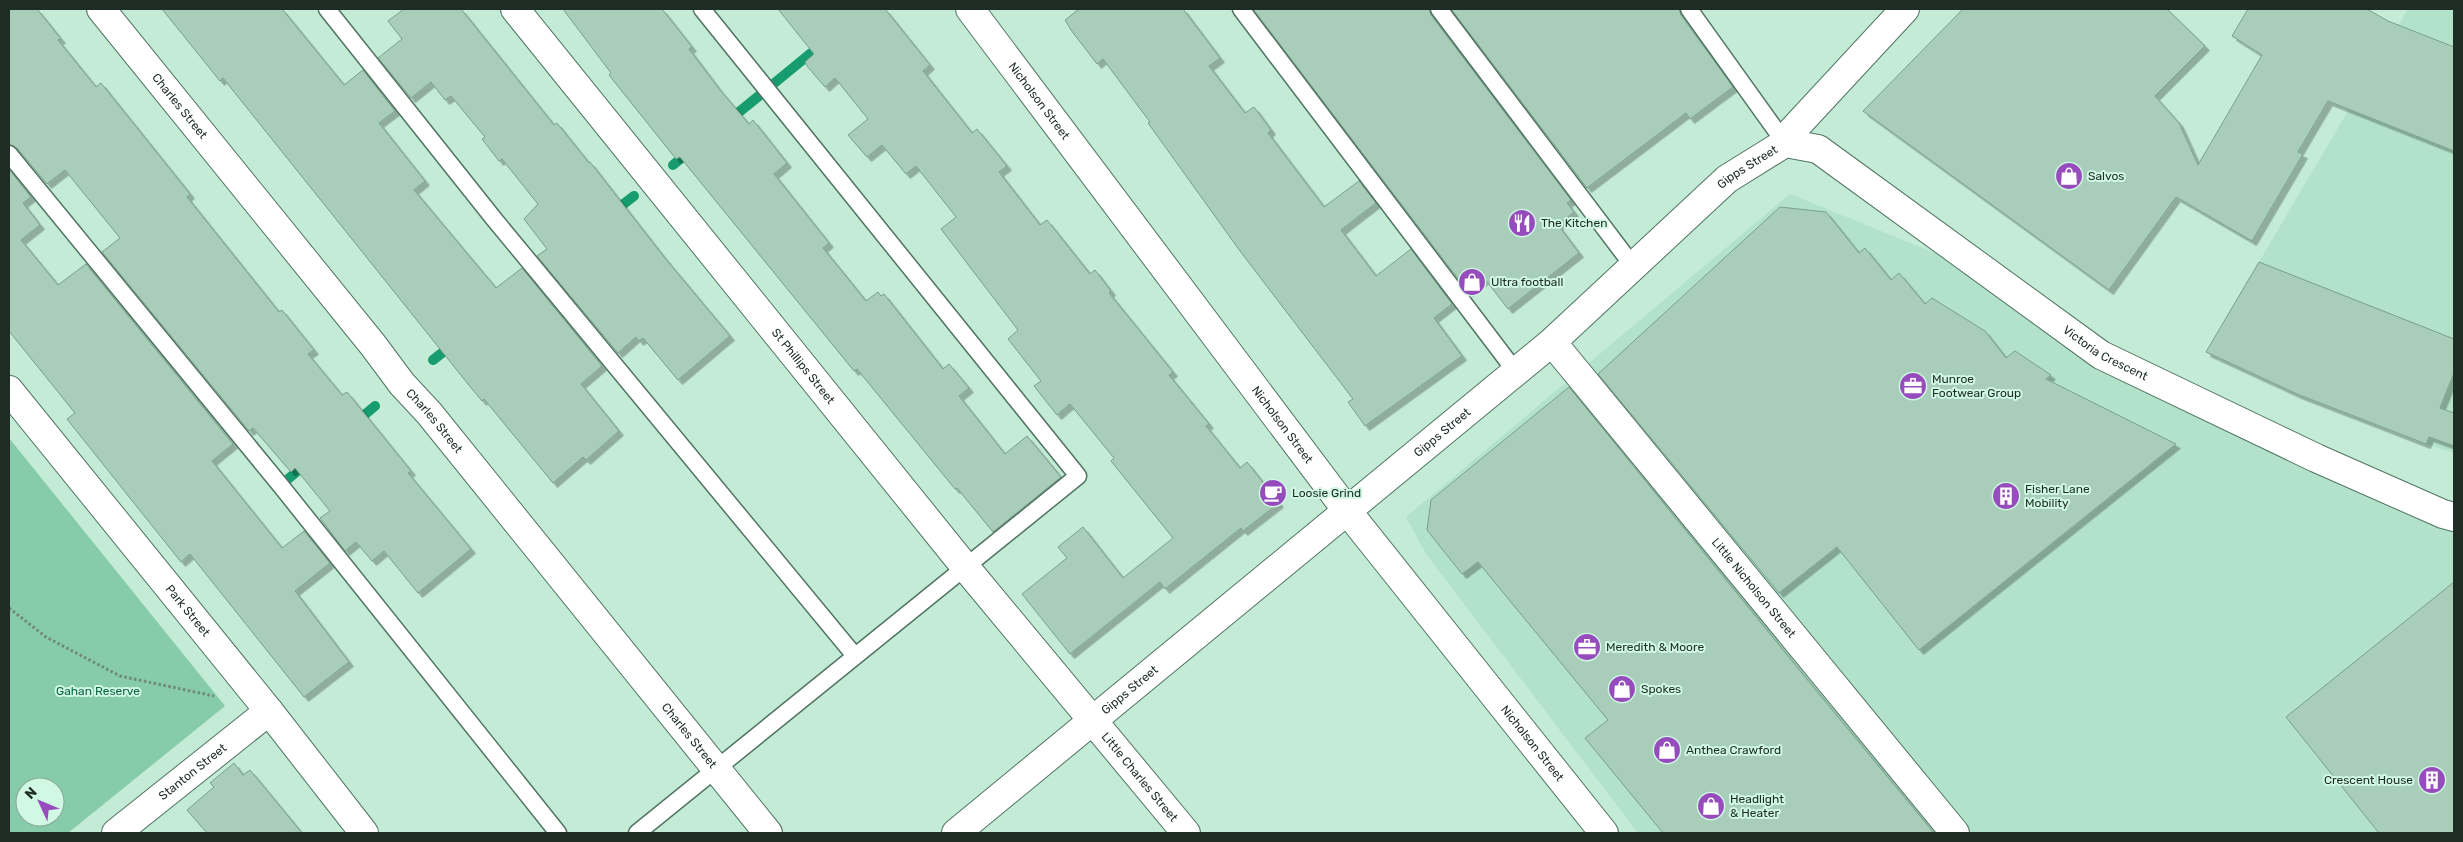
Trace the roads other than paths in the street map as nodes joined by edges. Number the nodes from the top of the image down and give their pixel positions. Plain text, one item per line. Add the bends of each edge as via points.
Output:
1 (101, 9) edge
2 (328, 9) edge
3 (515, 9) edge
4 (702, 9) edge
5 (970, 9) edge
6 (1241, 9) edge
7 (1439, 9) edge
8 (1689, 9) edge
9 (1905, 9) edge
10 (1785, 143) junction
11 (9, 154) edge
12 (1633, 266) junction
13 (1552, 342) junction
14 (1516, 372) junction
15 (9, 390) edge
16 (1348, 512) junction
17 (2454, 516) edge
18 (966, 568) junction
19 (855, 656) junction
20 (269, 712) junction
21 (1094, 721) junction
22 (715, 769) junction
23 (116, 833) edge
24 (364, 833) edge
25 (558, 833) edge
26 (637, 833) edge
27 (768, 833) edge
28 (956, 833) edge
29 (1186, 833) edge
30 (1604, 833) edge
31 (1955, 833) edge

1 - 22 street, Charles Street
2 - 19 lane via 494,219
3 - 18 street, St Phillips Street
4 - 18 lane via 1078,476
5 - 16 street, Nicholson Street
6 - 14 lane
7 - 12 lane
8 - 10 lane
9 - 10 street, Gipps Street via 1790,132
10 - 12 street, Gipps Street via 1727,179
10 - 17 street, Victoria Crescent via 1818,149 2101,355 2316,458
11 - 25 lane via 281,486
12 - 13 street, Gipps Street
13 - 14 street, Gipps Street
13 - 31 street, Little Nicholson Street
14 - 16 street, Gipps Street
15 - 20 street, Park Street
16 - 21 street, Gipps Street
16 - 30 street, Nicholson Street
18 - 19 lane
18 - 21 street, St Phillips Street
19 - 22 lane
20 - 23 street, Stanton Street
20 - 24 street, Park Street
21 - 28 street, Gipps Street
21 - 29 street, Little Charles Street
22 - 26 lane
22 - 27 street, Charles Street

